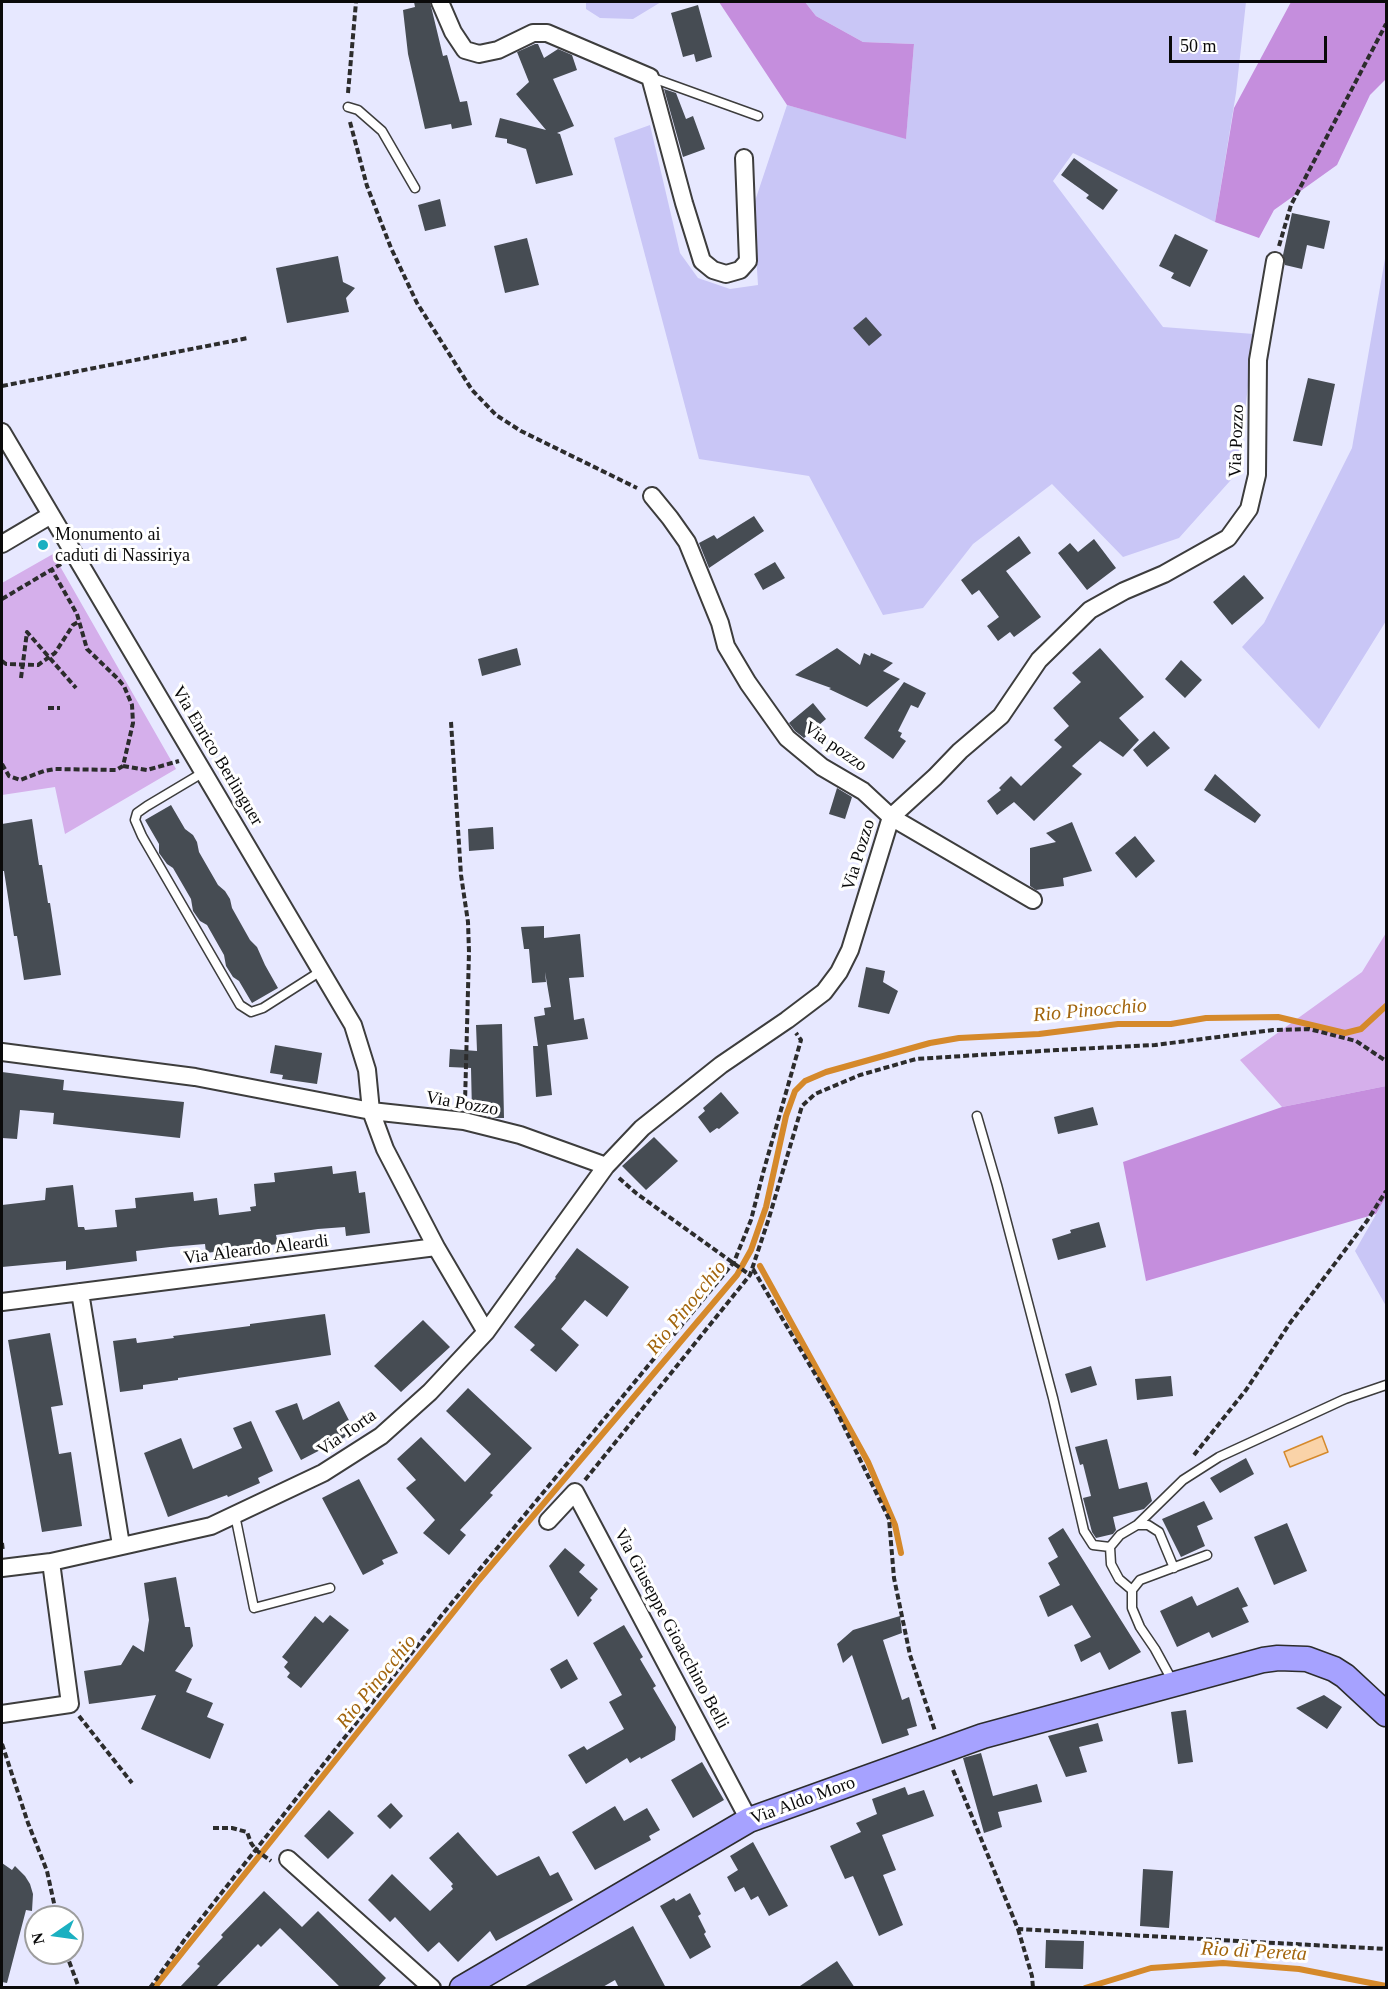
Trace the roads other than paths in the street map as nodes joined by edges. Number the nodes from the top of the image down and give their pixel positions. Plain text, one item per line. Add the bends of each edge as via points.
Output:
1 (440, 2) edge
2 (650, 77) junction
3 (348, 107) road end
4 (758, 116) dead end
5 (744, 158) dead end
6 (415, 188) dead end
7 (1275, 261) road end
8 (2, 432) edge
9 (652, 496) road end
10 (51, 514) junction
11 (2, 544) edge
12 (204, 772) junction
13 (891, 817) junction
14 (1033, 900) dead end
15 (321, 971) junction
16 (2, 1052) edge
17 (371, 1111) junction
18 (977, 1116) dead end
19 (606, 1166) junction
20 (436, 1247) junction
21 (80, 1292) junction
22 (2, 1302) edge
23 (486, 1332) junction
24 (1386, 1385) edge
25 (235, 1515) junction
26 (548, 1521) dead end
27 (1137, 1525) junction
28 (121, 1545) junction
29 (1110, 1547) junction
30 (1207, 1555) dead end
31 (51, 1562) junction
32 (2, 1568) edge
33 (1174, 1568) junction
34 (330, 1588) dead end
35 (1131, 1590) junction
36 (1174, 1684) junction
37 (2, 1714) edge
38 (1386, 1714) edge
39 (749, 1820) junction
40 (288, 1858) dead end
41 (432, 1988) edge
42 (462, 1988) edge

1 - 2 street via 465,50 479,54 498,50 533,33 547,33
2 - 4 lane
2 - 5 street via 702,261 713,270 726,273 740,270 748,261
3 - 6 lane via 358,110 382,131
7 - 13 street, Via Pozzo via 1258,360 1257,475 1249,509 1228,538 1090,610 1039,660 1001,716
8 - 10 street, Via Enrico Berlinguer
9 - 13 street, Via pozzo via 687,542 726,646 787,738 822,767 863,791
10 - 11 street
10 - 12 street, Via Enrico Berlinguer
12 - 15 street, Via Enrico Berlinguer
12 - 15 lane via 147,806 137,813 135,820 240,1005 251,1012 263,1008
13 - 14 street, Via pozzo
13 - 19 street, Via Pozzo via 850,950 824,992 721,1065 642,1128
15 - 17 street, Via Enrico Berlinguer via 354,1025 367,1070
16 - 17 street, Via Pozzo via 195,1077
17 - 19 street, Via Pozzo via 464,1121 520,1135
17 - 20 street via 385,1149
18 - 29 lane via 1053,1398 1084,1531 1093,1545
19 - 23 street, Via Torta
20 - 21 street, Via Aleardo Aleardi
20 - 23 street
21 - 22 street, Via Aleardo Aleardi
21 - 28 street
23 - 25 street, Via Torta via 430,1392 381,1436 323,1473
24 - 27 lane via 1345,1399 1219,1457 1179,1484
25 - 28 street, Via Torta via 211,1526
25 - 34 lane via 254,1608
26 - 39 street, Via Giuseppe Gioacchino Belli via 575,1492
27 - 29 lane
27 - 33 lane via 1148,1525 1159,1532
28 - 31 street, Via Torta
29 - 35 lane via 1111,1564
30 - 33 lane
31 - 32 street, Via Torta
31 - 37 street via 70,1704
33 - 35 lane via 1140,1580
35 - 36 lane via 1132,1608
36 - 38 main road, Via Aldo Moro via 1263,1660 1293,1657 1327,1666 1345,1676
36 - 39 main road, Via Aldo Moro via 983,1736
39 - 42 main road, Via Aldo Moro
40 - 41 street

